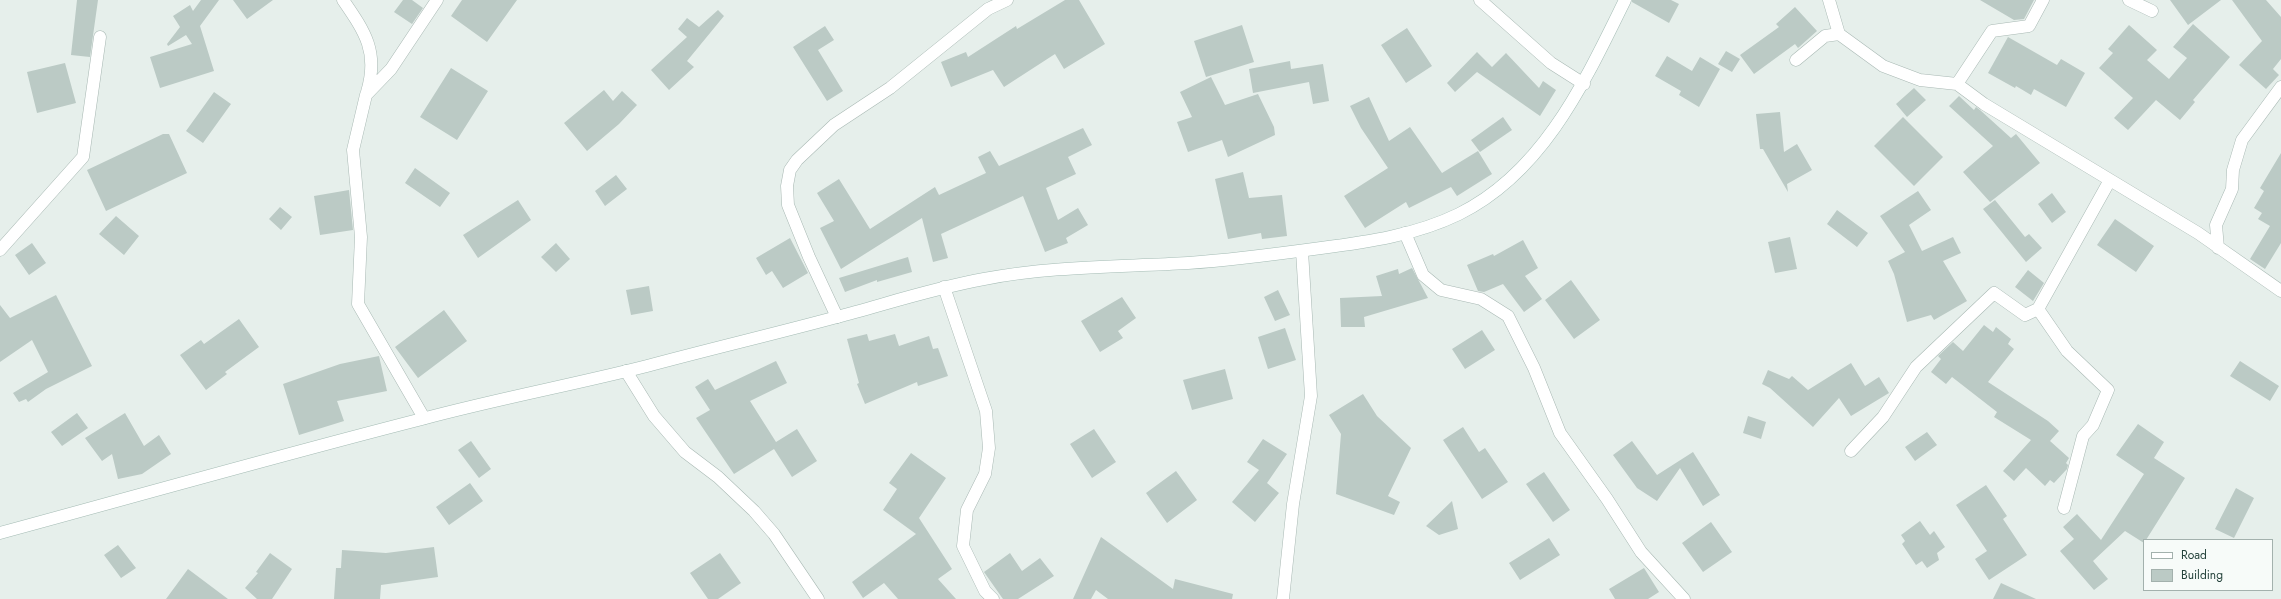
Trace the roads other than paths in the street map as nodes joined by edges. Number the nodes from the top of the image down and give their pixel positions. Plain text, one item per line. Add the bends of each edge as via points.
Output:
1 (343, 0) edge
2 (437, 0) edge
3 (1007, 0) edge
4 (1480, 0) edge
5 (1625, 0) edge
6 (1829, 0) edge
7 (2043, 0) edge
8 (2129, 0) edge
9 (2152, 11) dead end
10 (1839, 34) junction
11 (100, 37) dead end
12 (1796, 60) dead end
13 (1584, 84) junction
14 (1957, 84) junction
15 (2281, 87) edge
16 (366, 95) junction
17 (2110, 180) junction
18 (1405, 233) junction
19 (2218, 248) junction
20 (0, 250) edge
21 (1302, 251) junction
22 (944, 287) junction
23 (2281, 291) edge
24 (2038, 308) junction
25 (837, 317) junction
26 (626, 371) junction
27 (424, 418) junction
28 (1851, 451) dead end
29 (2064, 508) dead end
30 (0, 533) edge
31 (818, 599) edge
32 (993, 599) edge
33 (1283, 599) edge
34 (1684, 599) edge

1 - 16 street via 364,31 372,56 372,74
2 - 16 street via 391,69
3 - 25 street via 988,9 890,88 834,125 790,170 787,186 788,205
4 - 13 street via 1551,63
5 - 13 street
6 - 10 street
7 - 14 street via 2029,26 1992,31
8 - 9 street
10 - 12 street via 1825,36
10 - 14 street via 1883,66 1920,80
11 - 20 street via 83,157
13 - 18 street via 1526,164 1496,189 1463,212
14 - 17 street via 1984,104
15 - 19 street via 2242,140 2233,170 2232,189 2216,225
16 - 27 street via 353,150 360,237 358,304
17 - 19 street via 2198,233
17 - 24 street
18 - 21 street via 1371,241
18 - 34 street via 1424,275 1441,290 1481,299 1508,316 1534,368 1560,433 1641,552
19 - 23 street
21 - 22 street via 1193,263 1052,270 988,278
21 - 33 street via 1311,396 1293,504
22 - 25 street
22 - 32 street via 986,411 989,448 985,474 967,510 963,546 985,591
24 - 28 street via 2025,315 1994,293 1916,367 1883,417
24 - 29 street via 2067,352 2108,390 2093,425 2083,436
25 - 26 street
26 - 27 street
26 - 31 street via 654,416 685,452 723,482 774,534
27 - 30 street

